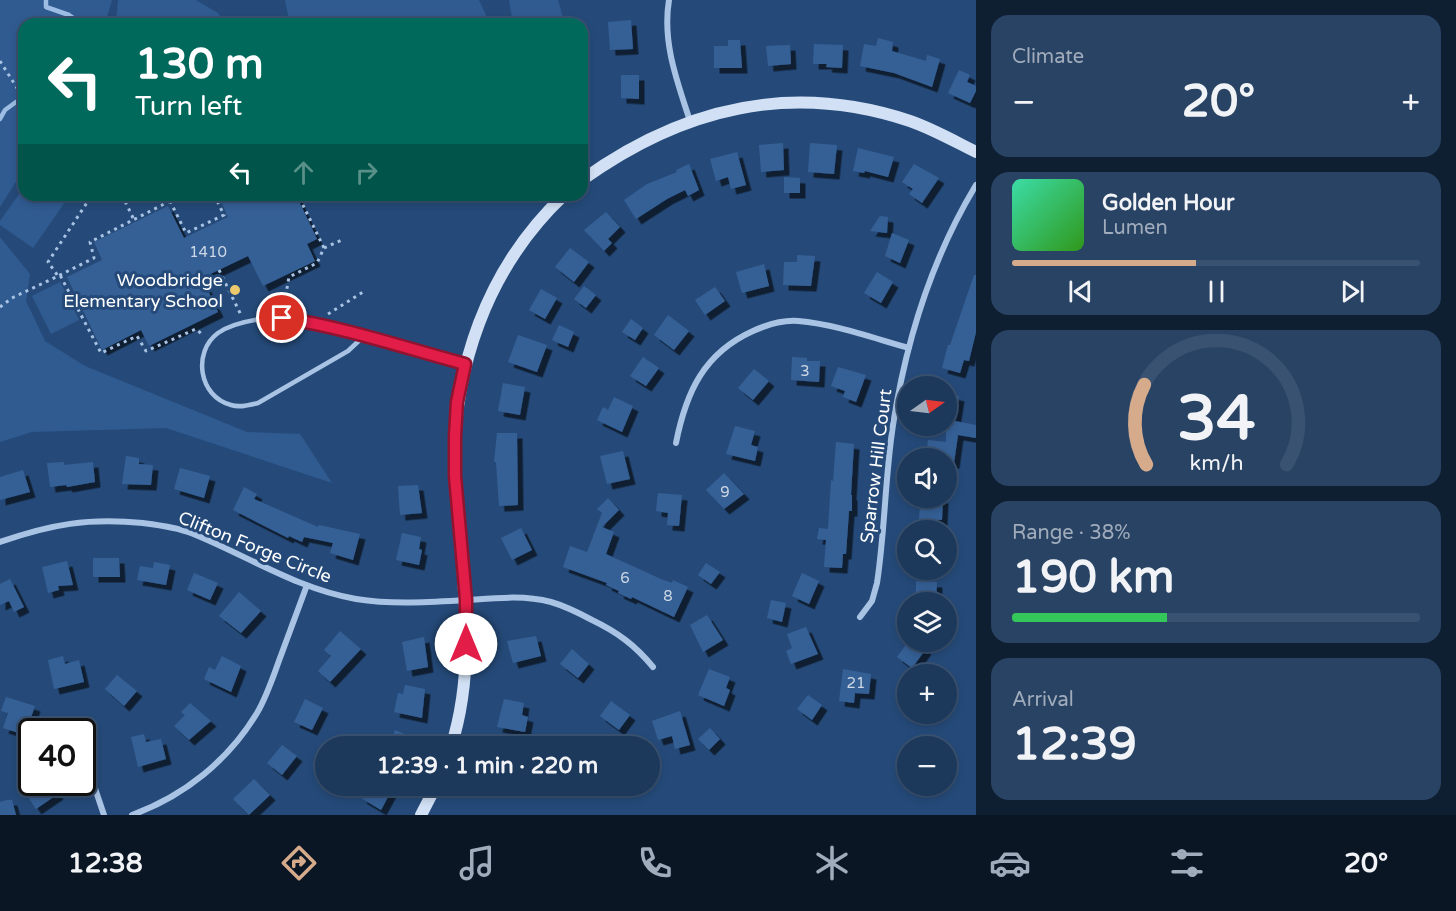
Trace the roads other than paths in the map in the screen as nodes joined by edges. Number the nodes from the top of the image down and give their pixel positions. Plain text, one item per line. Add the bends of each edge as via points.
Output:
1 (669, 0) edge
2 (690, 121) junction
3 (976, 152) edge
4 (588, 176) edge
5 (976, 185) edge
6 (557, 201) edge
7 (364, 336) junction
8 (909, 348) junction
9 (465, 364) junction
10 (676, 442) dead end
11 (0, 542) edge
12 (307, 585) junction
13 (466, 600) junction
14 (860, 617) dead end
15 (652, 667) dead end
16 (454, 736) edge
17 (96, 791) edge
18 (431, 796) edge
19 (104, 815) edge
20 (132, 815) edge
21 (422, 815) edge

1 - 2 street via 666,17 673,69
2 - 3 street via 756,106 830,105 910,121
2 - 4 street via 628,149
5 - 8 street, Sparrow Hill Court via 933,272
6 - 9 street via 524,239 496,283
7 - 7 lane via 282,318 245,322 210,341 201,368 211,392 219,400 245,406 258,403 348,351
7 - 9 lane
8 - 10 street via 818,324 795,321 760,328 723,348 700,374 681,415
8 - 14 street, Sparrow Hill Court via 892,426 877,583 872,601
9 - 13 street via 457,402 455,476
11 - 12 street, Clifton Forge Circle via 57,525 95,520 160,525 189,532
12 - 13 street, Clifton Forge Circle via 332,594 383,602
12 - 20 street via 270,686 239,739 195,783 167,801
13 - 15 street, Clifton Forge Circle via 506,597 550,602 613,630 641,652
13 - 16 street via 463,688
17 - 19 street
18 - 21 street

